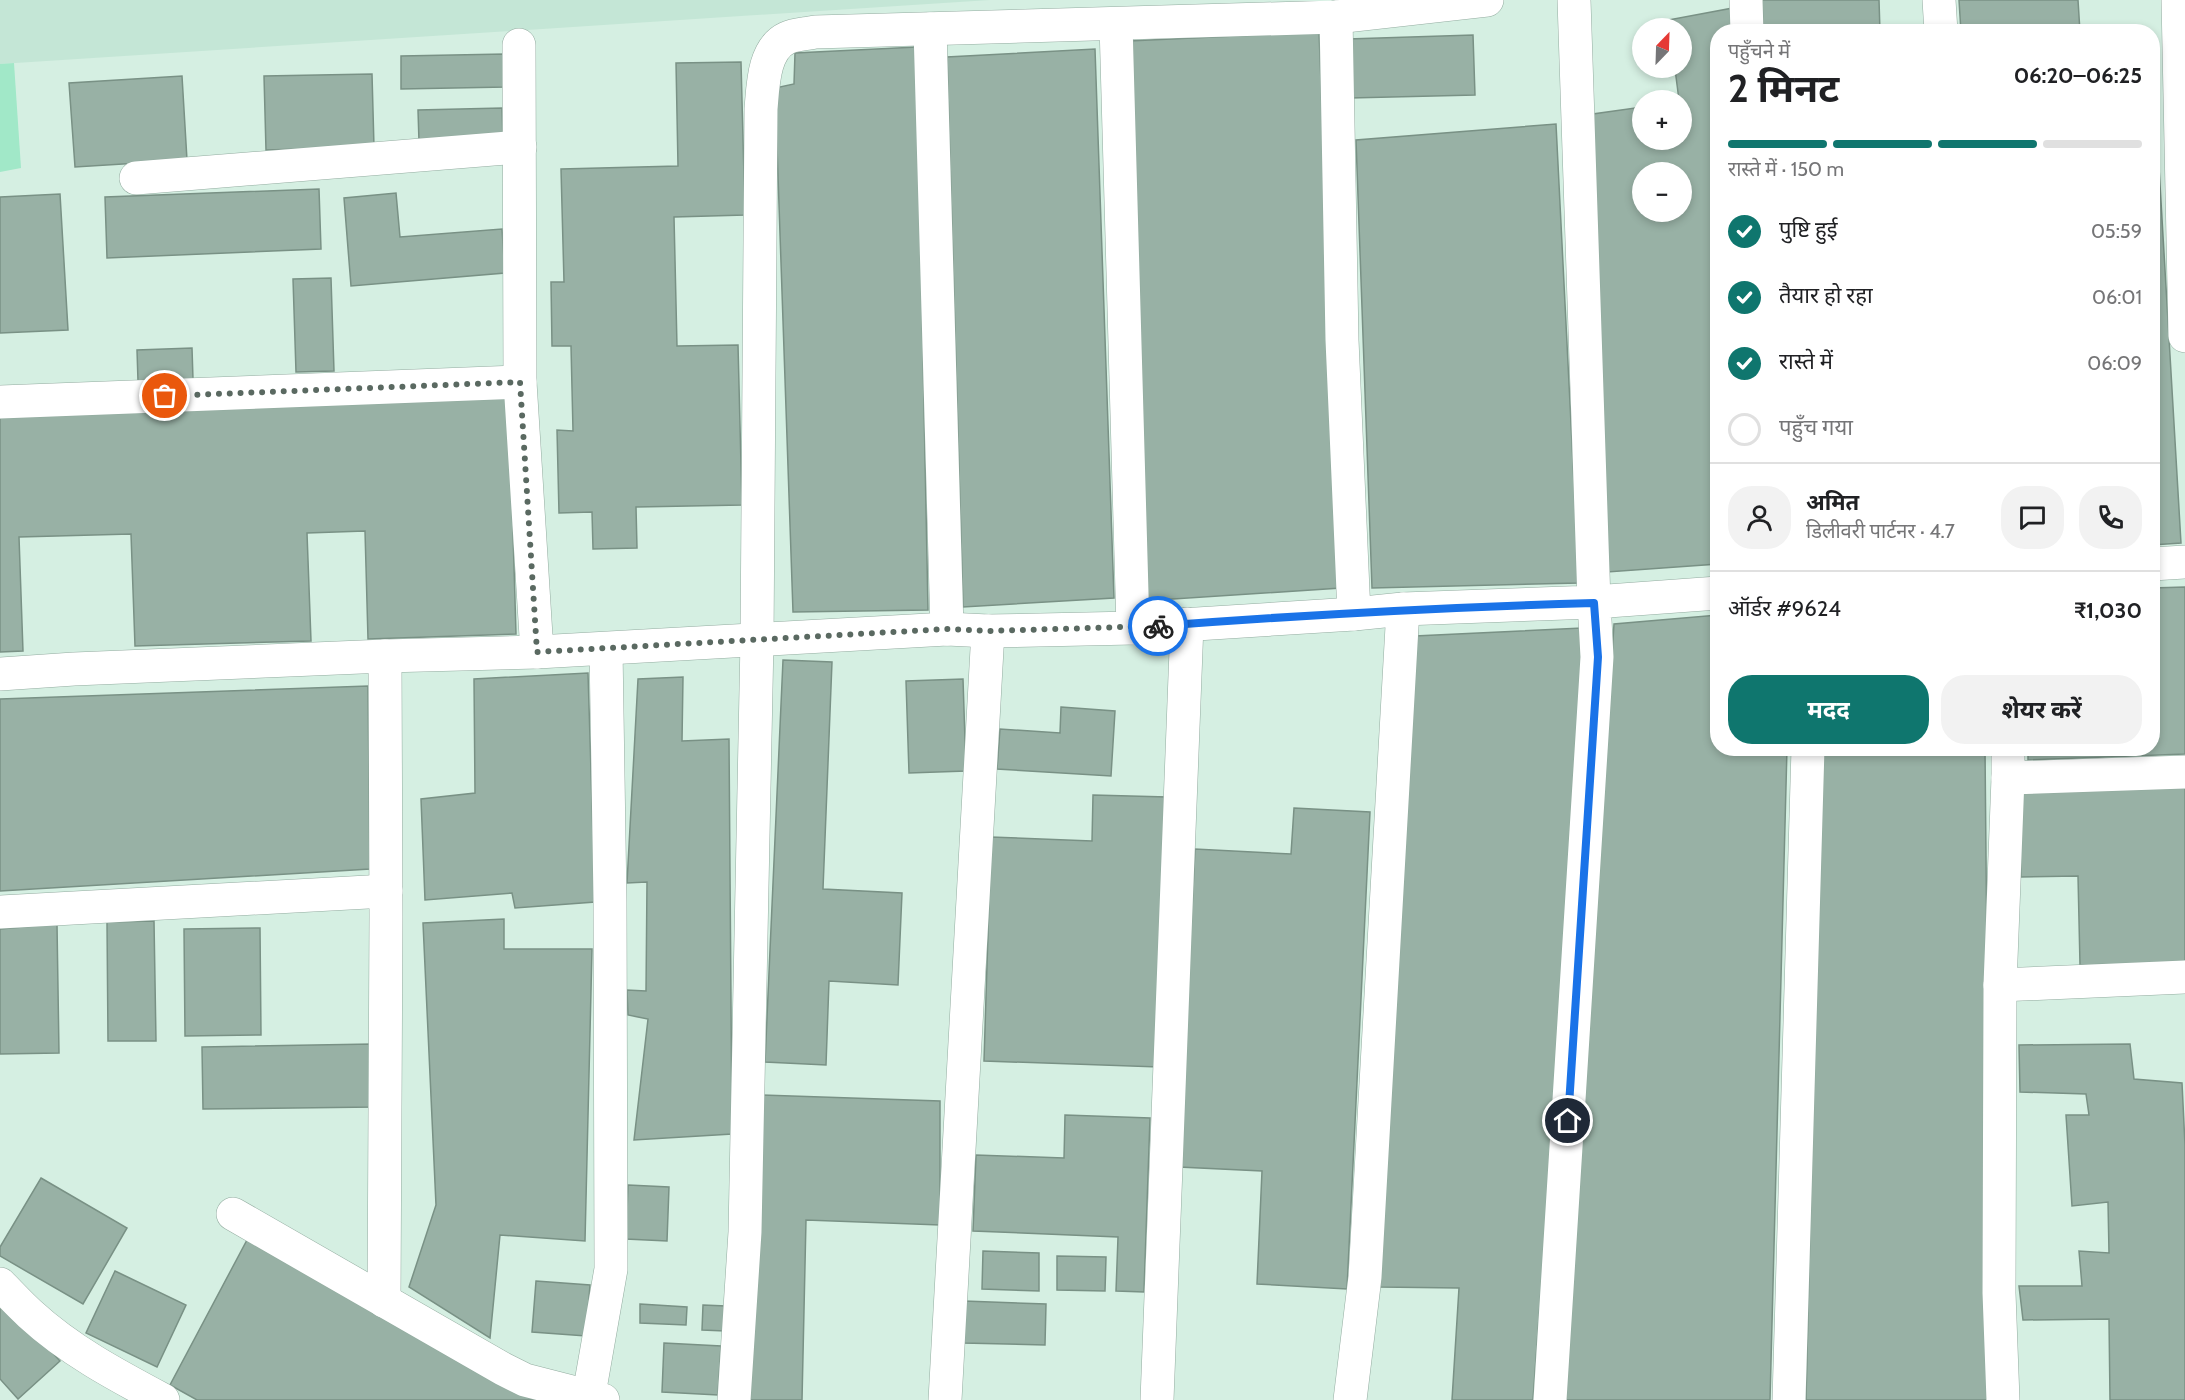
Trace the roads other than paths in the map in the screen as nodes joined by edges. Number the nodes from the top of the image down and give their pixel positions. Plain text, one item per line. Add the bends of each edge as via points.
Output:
1 (1487, 0) edge
2 (1574, 0) edge
3 (1746, 0) edge
4 (1939, 0) edge
5 (2178, 0) edge
6 (1336, 17) junction
7 (1116, 24) junction
8 (1747, 24) edge
9 (1940, 24) edge
10 (930, 29) junction
11 (519, 45) dead end
12 (520, 147) junction
13 (136, 178) dead end
14 (2185, 336) edge
15 (520, 382) junction
16 (0, 402) edge
17 (2185, 562) edge
18 (2160, 564) edge
19 (1710, 594) edge
20 (1594, 603) junction
21 (1403, 609) junction
22 (1354, 614) junction
23 (1187, 624) junction
24 (1133, 628) junction
25 (947, 629) junction
26 (988, 631) junction
27 (757, 640) junction
28 (606, 649) junction
29 (537, 652) junction
30 (385, 656) junction
31 (0, 674) edge
32 (1808, 756) edge
33 (2008, 763) edge
34 (2185, 772) edge
35 (386, 891) junction
36 (0, 912) edge
37 (2185, 977) edge
38 (2000, 985) junction
39 (233, 1214) dead end
40 (0, 1284) edge
41 (384, 1301) junction
42 (593, 1399) edge
43 (163, 1400) edge
44 (734, 1400) edge
45 (945, 1400) edge
46 (1157, 1400) edge
47 (1350, 1400) edge
48 (1550, 1400) edge
49 (1789, 1400) edge
50 (2003, 1400) edge

1 - 6 street
2 - 20 street
3 - 8 street
4 - 9 street
5 - 14 street
6 - 7 street
6 - 22 street via 1342,340
7 - 10 street
7 - 24 street
10 - 25 street
10 - 27 street via 815,32 786,38 771,54 764,72
11 - 12 street
12 - 13 street
12 - 15 street
15 - 16 street
15 - 29 street
17 - 18 street
19 - 20 street
20 - 21 street
20 - 48 street via 1598,657
21 - 22 street
21 - 47 street via 1365,1277
22 - 23 street
23 - 24 street
23 - 46 street
24 - 26 street
25 - 26 street
25 - 27 street
26 - 45 street
27 - 28 street
27 - 44 street via 745,1232
28 - 29 street
28 - 42 street via 611,1269
29 - 30 street
30 - 31 street
30 - 35 street
32 - 49 street
33 - 34 street
33 - 38 street
35 - 36 street
35 - 41 street
37 - 38 street
38 - 50 street via 1999,1293
39 - 41 street
40 - 43 street via 57,1336 103,1368
41 - 42 street via 525,1380

